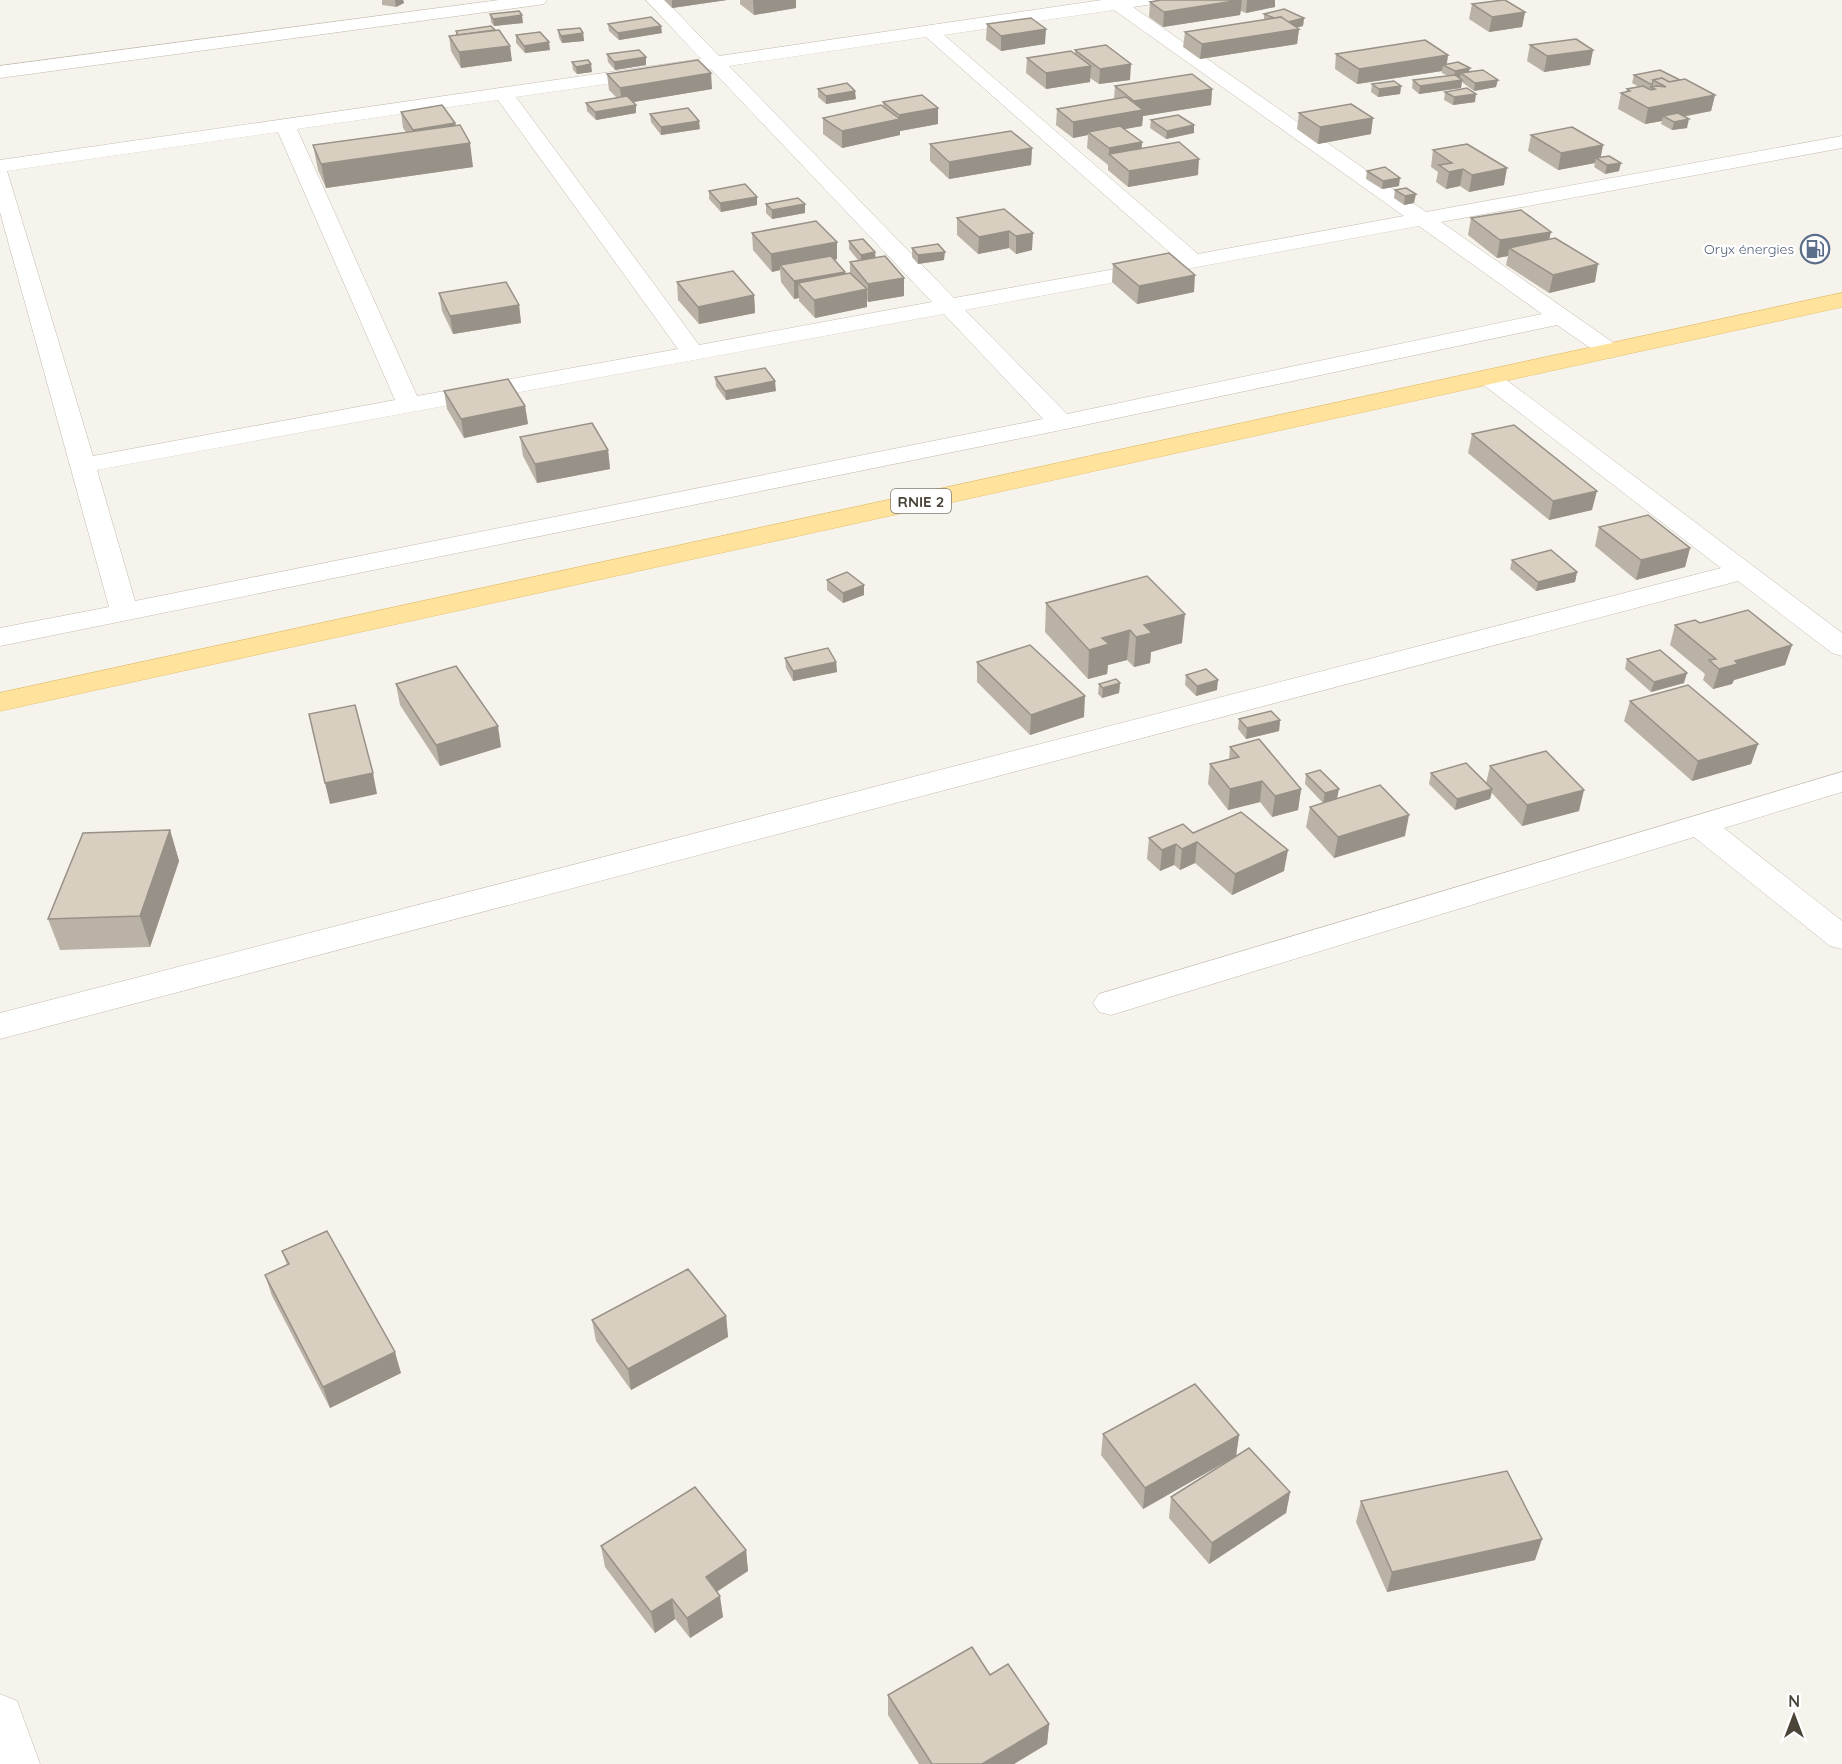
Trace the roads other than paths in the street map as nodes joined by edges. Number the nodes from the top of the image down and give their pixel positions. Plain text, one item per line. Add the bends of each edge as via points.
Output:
1 (538, 0) edge
2 (655, 0) edge
3 (1147, 0) edge
4 (1114, 2) edge
5 (930, 32) junction
6 (716, 63) junction
7 (0, 72) edge
8 (503, 93) junction
9 (285, 124) junction
10 (1842, 142) edge
11 (0, 166) edge
12 (0, 175) edge
13 (1422, 219) junction
14 (1193, 261) junction
15 (1842, 300) edge
16 (949, 306) junction
17 (1561, 316) junction
18 (1610, 351) junction
19 (693, 353) junction
20 (1488, 377) junction
21 (410, 405) junction
22 (1061, 423) junction
23 (83, 465) junction
24 (1742, 571) junction
25 (124, 611) junction
26 (0, 637) edge
27 (1842, 647) edge
28 (0, 702) edge
29 (1842, 782) edge
30 (1699, 825) junction
31 (1842, 938) edge
32 (1111, 1004) dead end
33 (0, 1026) edge
34 (0, 1717) edge
35 (16, 1764) edge

1 - 7 street
2 - 6 street
3 - 4 street
4 - 5 street
4 - 13 street
5 - 6 street
5 - 14 street
6 - 8 street
6 - 16 street
8 - 9 street
8 - 19 street
9 - 11 street
9 - 21 street
10 - 13 street
12 - 23 street
13 - 14 street
13 - 17 street
14 - 16 street
15 - 18 main road, RNIE 2
16 - 19 street
16 - 22 street
17 - 18 street
17 - 22 street
18 - 20 main road, RNIE 2
19 - 21 street
20 - 24 street
20 - 28 main road, RNIE 2
21 - 23 street
22 - 25 street
23 - 25 street
24 - 27 street
24 - 33 street
25 - 26 street
29 - 30 street
30 - 31 street
30 - 32 street
34 - 35 street

